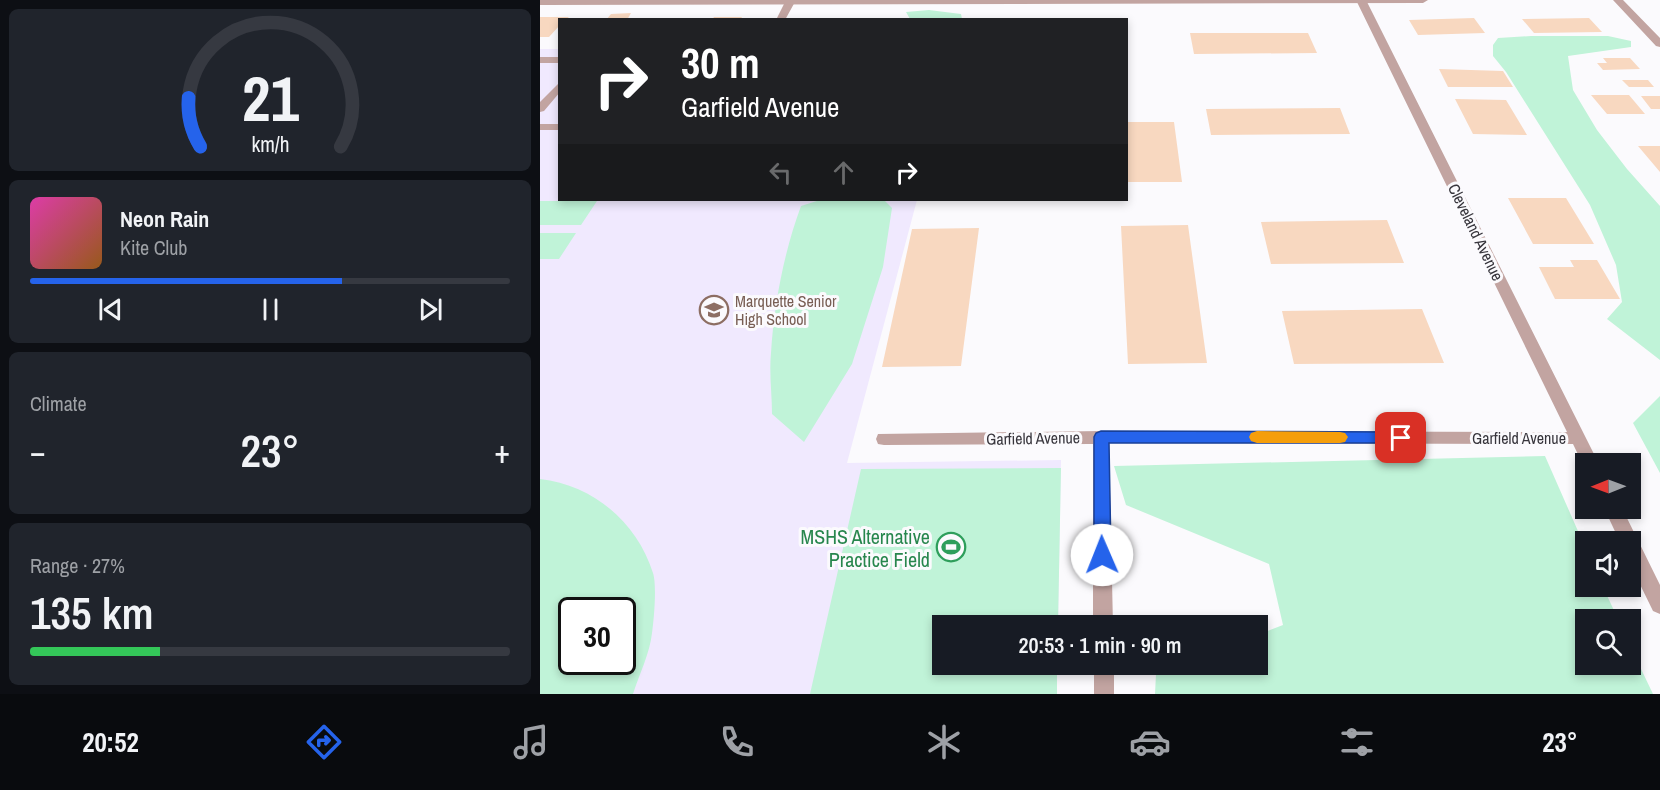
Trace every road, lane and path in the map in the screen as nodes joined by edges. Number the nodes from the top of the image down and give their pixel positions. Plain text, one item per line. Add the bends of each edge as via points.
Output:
1 (1361, 0) edge
2 (1424, 0) edge
3 (1618, 0) edge
4 (791, 1) edge
5 (540, 2) edge
6 (781, 18) edge
7 (1660, 44) edge
8 (540, 60) edge
9 (558, 60) edge
10 (558, 87) edge
11 (540, 109) edge
12 (540, 127) edge
13 (558, 127) edge
14 (1101, 437) junction
15 (1578, 438) junction
16 (884, 439) dead end
17 (1586, 453) edge
18 (1641, 565) edge
19 (1660, 604) edge
20 (1103, 615) edge
21 (1104, 675) edge
22 (1104, 694) edge

1 - 2 street
1 - 4 street
1 - 15 street, Cleveland Avenue
3 - 7 street
4 - 5 street
4 - 6 street
8 - 9 street
10 - 11 street
12 - 13 street
14 - 15 street, Garfield Avenue
14 - 16 street, Garfield Avenue
14 - 20 street
15 - 17 street, Cleveland Avenue
18 - 19 street
21 - 22 street

